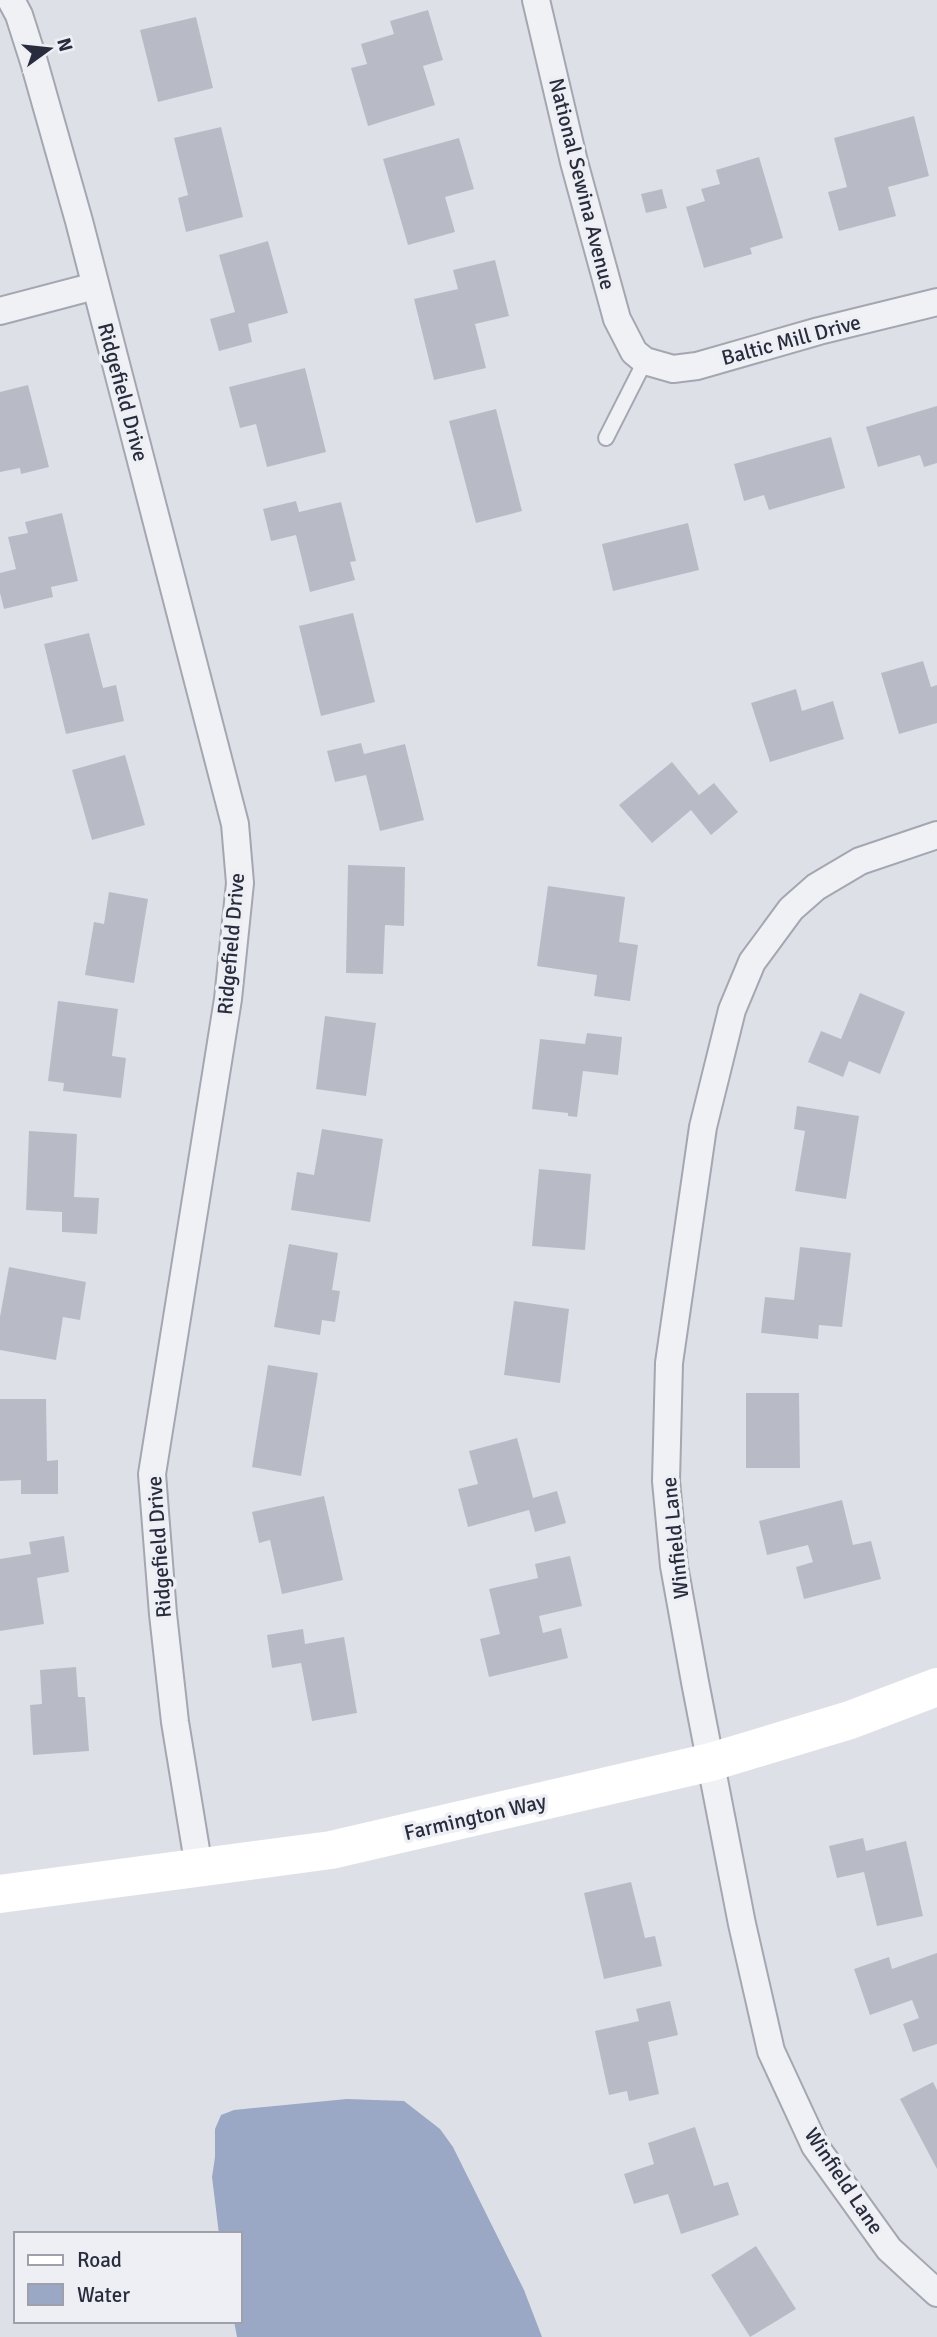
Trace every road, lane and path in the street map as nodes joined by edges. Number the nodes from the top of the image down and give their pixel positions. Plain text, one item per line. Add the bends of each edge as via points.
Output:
1 (11, 0) edge
2 (536, 0) edge
3 (95, 286) junction
4 (937, 302) edge
5 (0, 311) edge
6 (645, 361) junction
7 (606, 438) dead end
8 (937, 835) edge
9 (937, 1686) edge
10 (710, 1762) junction
11 (199, 1868) junction
12 (0, 1894) edge
13 (937, 2293) edge

1 - 3 street, Ridgefield Drive via 34,62
2 - 6 street, National Sewina Avenue via 573,162 617,319 634,352
3 - 5 street
3 - 11 street, Ridgefield Drive via 235,824 240,883 228,999 152,1474 175,1722
4 - 6 street, Baltic Mill Drive via 697,366 673,369
6 - 7 lane
8 - 10 street, Winfield Lane via 860,861 816,887 791,909 752,962 732,1010 706,1114 669,1363 666,1481 674,1566
9 - 10 street, Farmington Way via 850,1720
10 - 11 street, Farmington Way via 331,1850
10 - 13 street, Winfield Lane via 771,2051 815,2146 889,2249
11 - 12 street, Farmington Way

